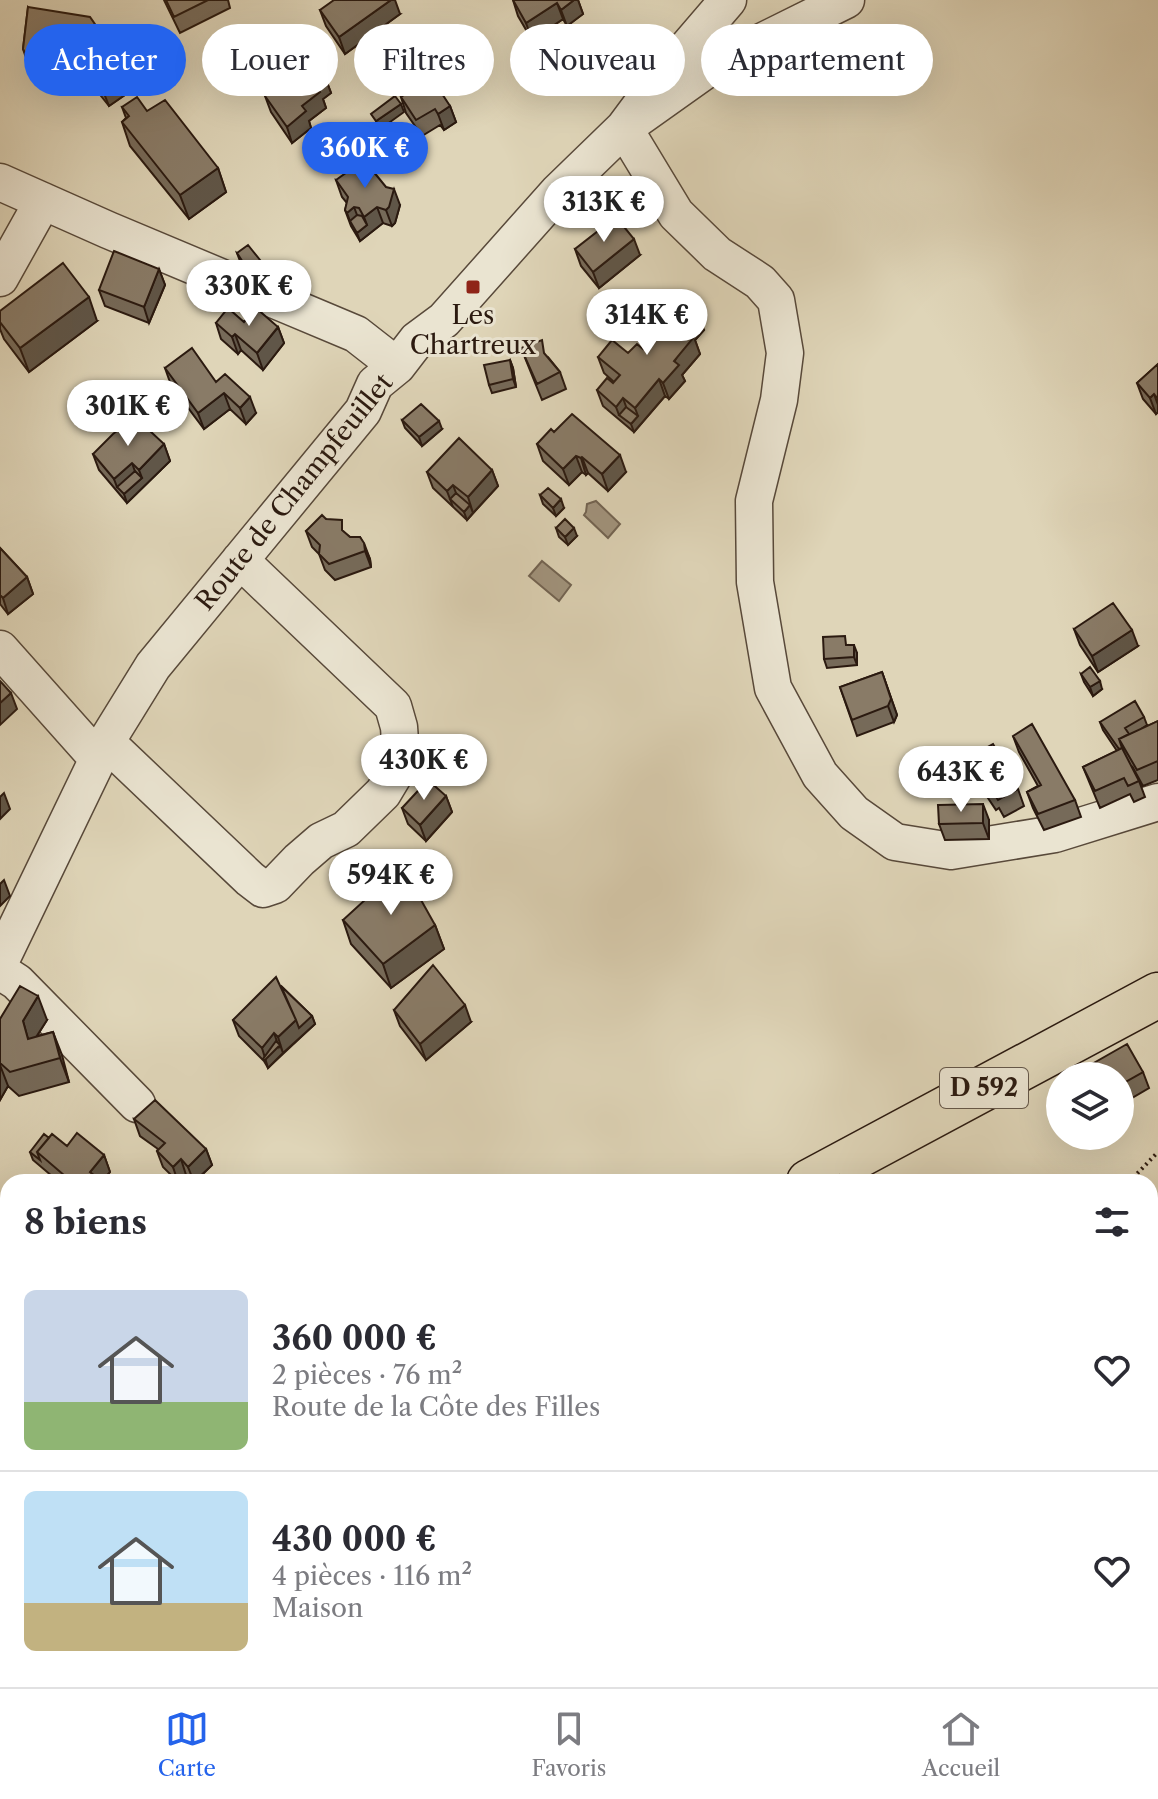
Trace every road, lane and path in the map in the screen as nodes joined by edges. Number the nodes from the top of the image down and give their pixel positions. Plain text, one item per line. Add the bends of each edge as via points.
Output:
1 (728, 0) edge
2 (846, 0) edge
3 (624, 128) junction
4 (0, 182) edge
5 (43, 201) junction
6 (0, 278) edge
7 (397, 366) junction
8 (240, 560) junction
9 (0, 649) edge
10 (102, 750) junction
11 (1158, 802) edge
12 (0, 962) edge
13 (0, 971) edge
14 (1158, 995) edge
15 (137, 1104) dead end
16 (1158, 1152) edge
17 (824, 1174) edge
18 (1137, 1174) edge

1 - 3 street
2 - 3 street, Route de Champfeuillet via 707,69
3 - 7 street, Route de Champfeuillet
3 - 11 street via 676,214 776,300 785,353 754,501 755,582 773,688 820,775 854,813 895,842 951,851 1055,834
4 - 5 street
5 - 6 street
5 - 7 street via 356,334
7 - 8 street, Route de Champfeuillet via 375,384 363,411
8 - 10 street, Route de Champfeuillet via 153,666
8 - 10 street via 393,706 401,755 383,793 346,829 321,841 275,885 263,889
9 - 10 street
10 - 12 street, Route de Champfeuillet
13 - 15 street
14 - 17 main road, D 592
16 - 18 path

